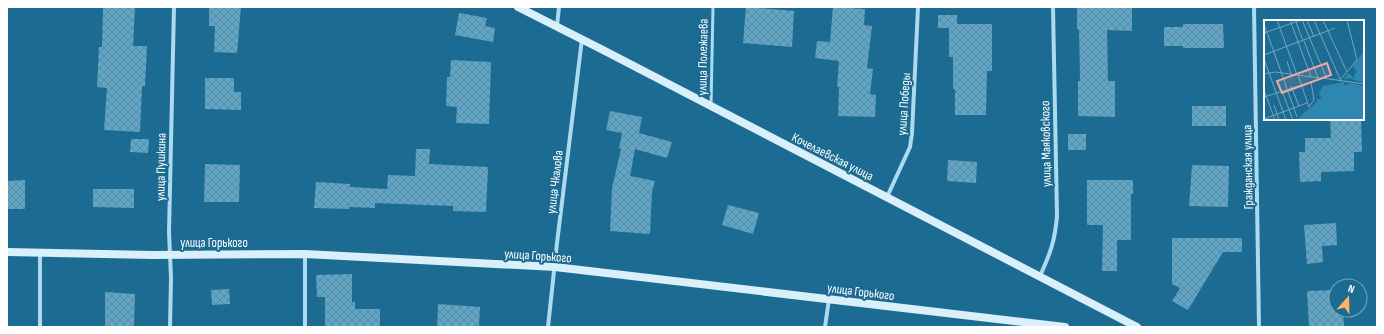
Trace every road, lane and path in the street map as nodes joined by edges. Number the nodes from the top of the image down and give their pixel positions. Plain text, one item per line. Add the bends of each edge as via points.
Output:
1 (174, 7) edge
2 (518, 7) edge
3 (559, 7) edge
4 (713, 7) edge
5 (918, 7) edge
6 (1053, 7) edge
7 (1254, 7) edge
8 (557, 26) junction
9 (582, 39) junction
10 (710, 107) junction
11 (887, 198) junction
12 (7, 252) edge
13 (40, 252) junction
14 (169, 254) junction
15 (305, 254) junction
16 (555, 267) junction
17 (1040, 277) junction
18 (829, 299) junction
19 (1014, 324) edge
20 (40, 327) edge
21 (170, 327) edge
22 (305, 327) edge
23 (548, 327) edge
24 (825, 327) edge
25 (1065, 327) edge
26 (1136, 327) edge
27 (1259, 327) edge

1 - 14 street, улица Пушкина
2 - 8 main road, Кочелаевская улица
3 - 8 street
4 - 10 lane, улица Полежаева
5 - 11 street, улица Победы via 912,133 907,154
6 - 17 street, улица Маяковского via 1057,216 1051,252
7 - 27 street, Гражданская улица
8 - 9 main road, Кочелаевская улица
9 - 10 main road, Кочелаевская улица
9 - 16 street, улица Чкалова
10 - 11 main road, Кочелаевская улица
11 - 17 main road, Кочелаевская улица
12 - 13 main road, улица Горького
13 - 14 main road, улица Горького
13 - 20 street
14 - 15 main road, улица Горького
14 - 21 street, улица Пушкина
15 - 16 main road, улица Горького
15 - 22 street
16 - 18 main road, улица Горького
16 - 23 street, улица Чкалова
17 - 26 main road, Кочелаевская улица
18 - 19 main road, улица Горького
18 - 24 street
19 - 25 main road, улица Горького

